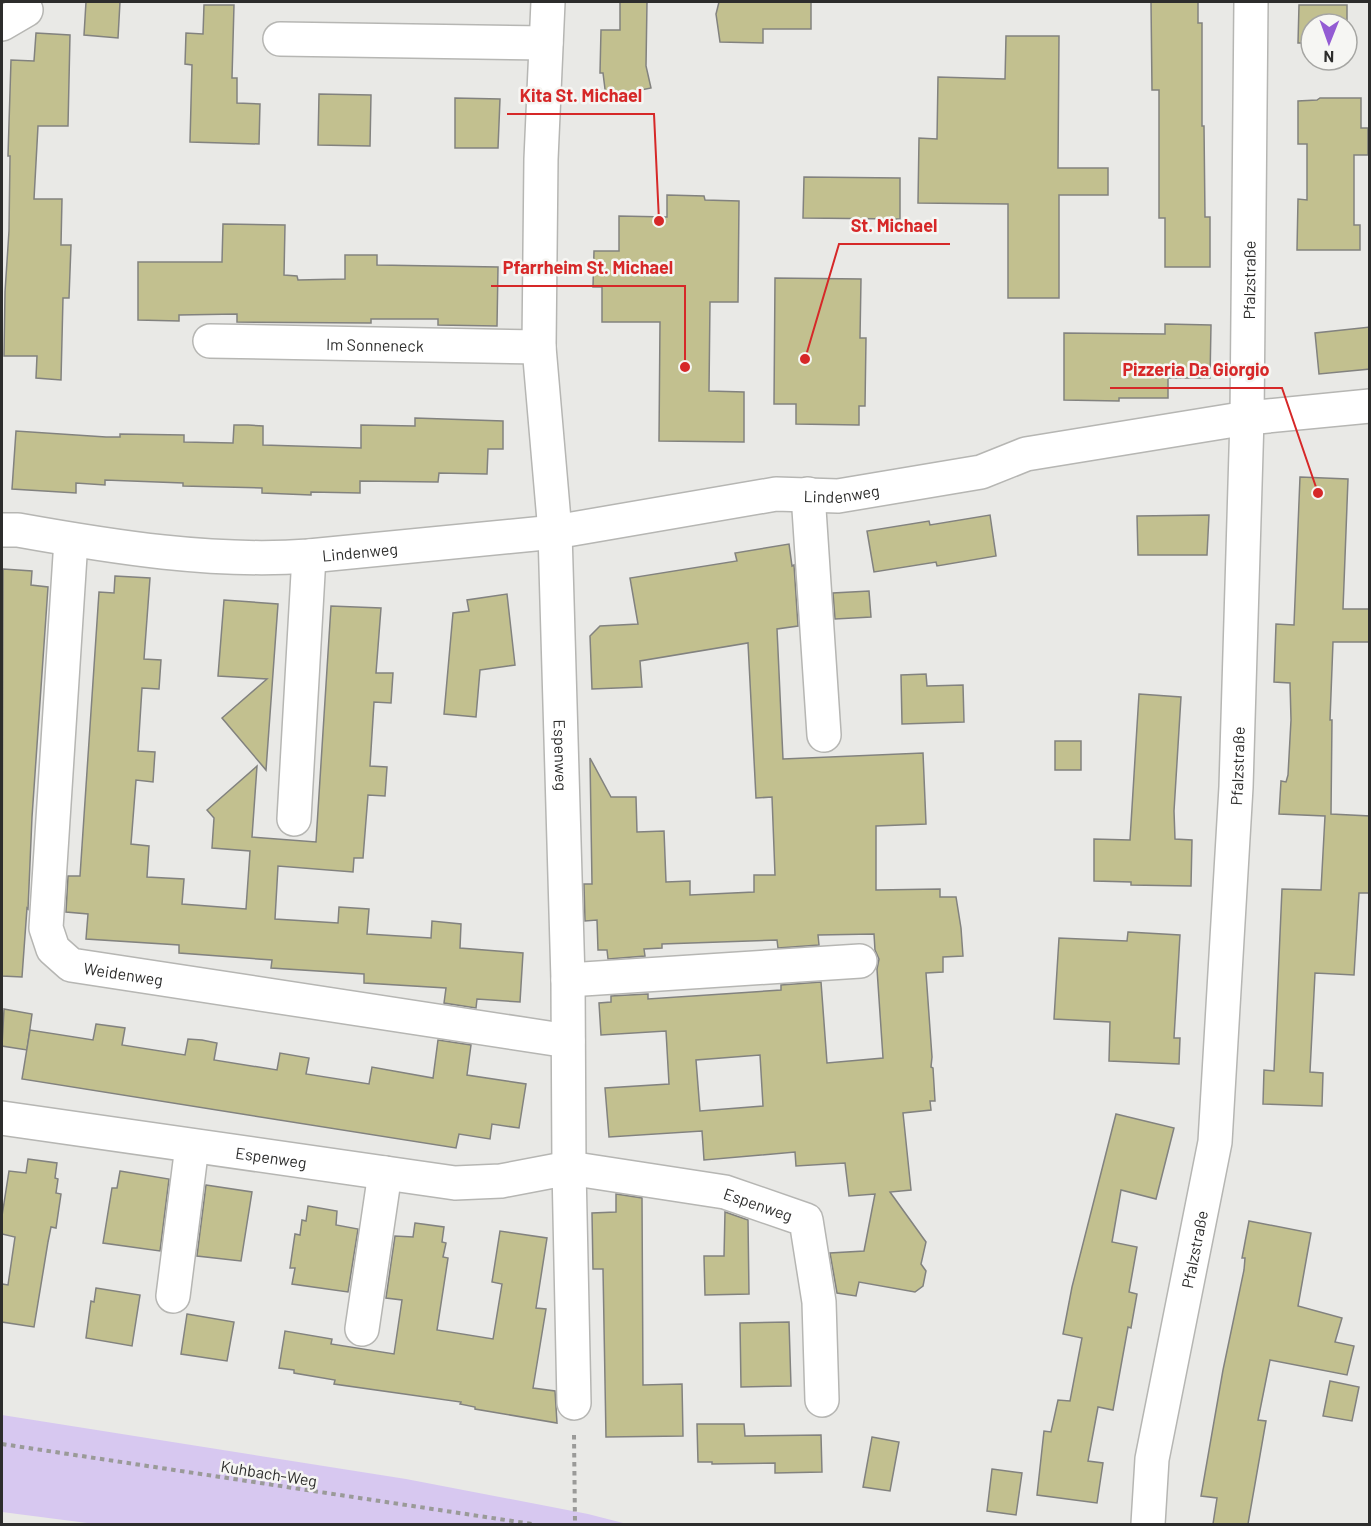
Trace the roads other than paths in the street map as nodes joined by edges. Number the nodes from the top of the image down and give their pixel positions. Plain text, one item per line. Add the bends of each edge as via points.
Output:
1 (548, 2) edge
2 (1251, 2) edge
3 (280, 39) dead end
4 (546, 43) junction
5 (210, 341) dead end
6 (539, 347) junction
7 (1370, 406) edge
8 (1247, 418) junction
9 (808, 494) junction
10 (2, 530) edge
11 (555, 532) junction
12 (71, 540) junction
13 (309, 556) junction
14 (824, 735) dead end
15 (294, 819) dead end
16 (860, 961) dead end
17 (568, 980) junction
18 (568, 1041) junction
19 (2, 1118) edge
20 (192, 1146) junction
21 (568, 1168) junction
22 (385, 1173) junction
23 (173, 1296) dead end
24 (362, 1329) dead end
25 (822, 1400) dead end
26 (574, 1403) road end
27 (1148, 1524) edge

1 - 4 street
2 - 8 street, Pfalzstraße
3 - 4 street
4 - 6 street
5 - 6 street, Im Sonneneck
6 - 11 street
7 - 8 street, Lindenweg
8 - 9 street, Lindenweg via 1026,454 981,472 838,496
8 - 27 street, Pfalzstraße via 1236,787 1215,1142 1152,1458
9 - 11 street, Lindenweg via 776,494
9 - 14 street
10 - 12 street, Lindenweg
11 - 13 street, Lindenweg
11 - 17 street, Espenweg
12 - 13 street, Lindenweg via 126,549 272,558
12 - 18 street, Weidenweg via 46,928 53,950 71,964
13 - 15 street, Lindenweg
16 - 17 street
17 - 18 street, Espenweg
18 - 21 street, Espenweg
19 - 20 street, Espenweg
20 - 22 street, Espenweg
20 - 23 street
21 - 22 street, Espenweg via 501,1181 455,1183
21 - 25 street, Espenweg via 725,1192 806,1220 819,1302
21 - 26 street, Espenweg
22 - 24 street

